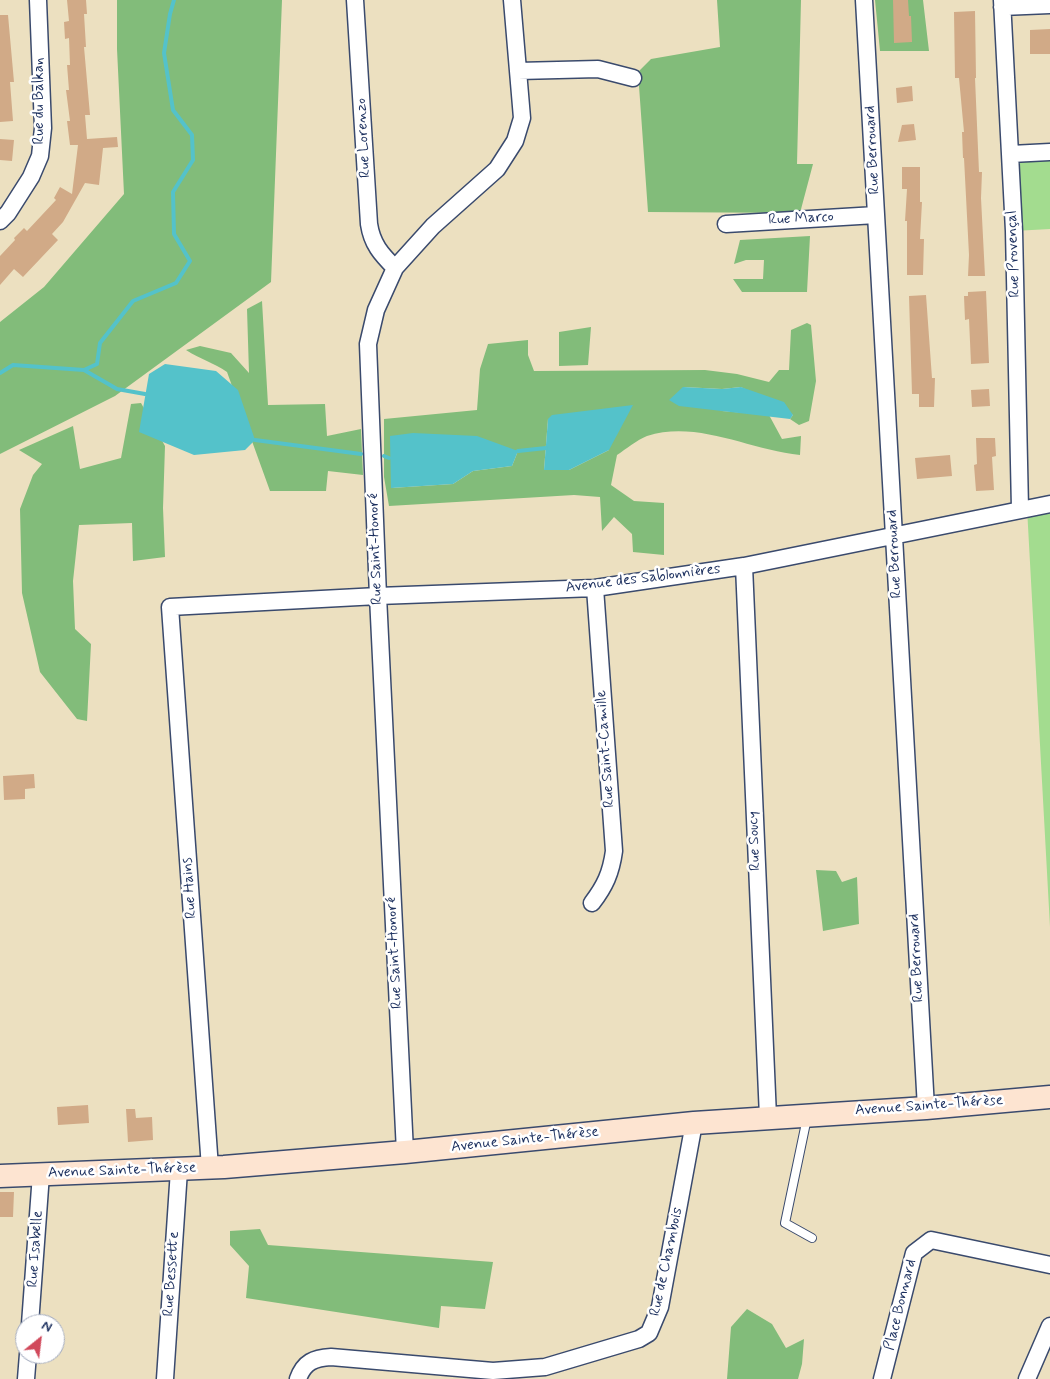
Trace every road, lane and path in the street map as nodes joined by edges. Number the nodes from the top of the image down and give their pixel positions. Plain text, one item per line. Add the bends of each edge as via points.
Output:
1 (38, 0) edge
2 (355, 0) edge
3 (512, 0) edge
4 (864, 0) edge
5 (1002, 4) edge
6 (1050, 5) edge
7 (518, 71) junction
8 (633, 78) dead end
9 (1050, 152) edge
10 (1011, 154) junction
11 (876, 215) junction
12 (0, 221) edge
13 (726, 224) dead end
14 (395, 268) junction
15 (1050, 504) edge
16 (1020, 509) junction
17 (894, 535) junction
18 (744, 566) junction
19 (595, 588) junction
20 (378, 596) junction
21 (170, 607) joint
22 (592, 904) dead end
23 (1050, 1097) edge
24 (926, 1108) junction
25 (807, 1115) junction
26 (768, 1117) junction
27 (694, 1123) junction
28 (405, 1152) junction
29 (210, 1168) junction
30 (179, 1170) junction
31 (41, 1174) junction
32 (0, 1176) edge
33 (812, 1238) dead end
34 (1050, 1264) edge
35 (31, 1314) edge
36 (1050, 1326) edge
37 (27, 1364) edge
38 (26, 1379) edge
39 (165, 1379) edge
40 (298, 1379) edge
41 (882, 1379) edge
42 (1027, 1379) edge

1 - 12 street, Rue du Balkan via 43,128 40,156 31,177
2 - 14 street, Rue Lorenzo via 369,224 372,239 381,255
3 - 7 street, Rue Saint-Honoré
4 - 11 street, Rue Berrouard
5 - 6 street
5 - 10 street, Rue Provençal
7 - 8 street via 598,69
7 - 14 street, Rue Saint-Honoré via 522,118 515,141 497,169 433,226
9 - 10 street
10 - 16 street, Rue Provençal
11 - 13 street, Rue Marco
11 - 17 street, Rue Berrouard
14 - 20 street, Rue Saint-Honoré via 376,310 368,344
15 - 16 street, Avenue des Sablonnières
16 - 17 street, Avenue des Sablonnières
17 - 18 street, Avenue des Sablonnières
17 - 24 street, Rue Berrouard
18 - 19 street, Avenue des Sablonnières
18 - 26 street, Rue Soucy
19 - 20 street, Avenue des Sablonnières
19 - 22 street, Rue Saint-Camille via 614,851 606,886
20 - 21 street, Avenue des Sablonnières
20 - 28 street, Rue Saint-Honoré
21 - 29 street, Rue Hains
23 - 24 street, Avenue Sainte-Thérèse
24 - 25 street, Avenue Sainte-Thérèse
25 - 26 street, Avenue Sainte-Thérèse
25 - 33 lane via 785,1223
26 - 27 street, Avenue Sainte-Thérèse
27 - 28 street, Avenue Sainte-Thérèse
27 - 40 street, Rue de Chambois via 660,1307 649,1333 640,1339 545,1367 493,1371 315,1358 305,1365
28 - 29 street, Avenue Sainte-Thérèse
29 - 30 street, Avenue Sainte-Thérèse
30 - 31 street, Avenue Sainte-Thérèse
30 - 39 street, Rue Bessette
31 - 32 street, Avenue Sainte-Thérèse
31 - 35 street, Rue Isabelle
34 - 41 street, Place Bonnard via 931,1240 914,1253
36 - 42 street
37 - 38 street

